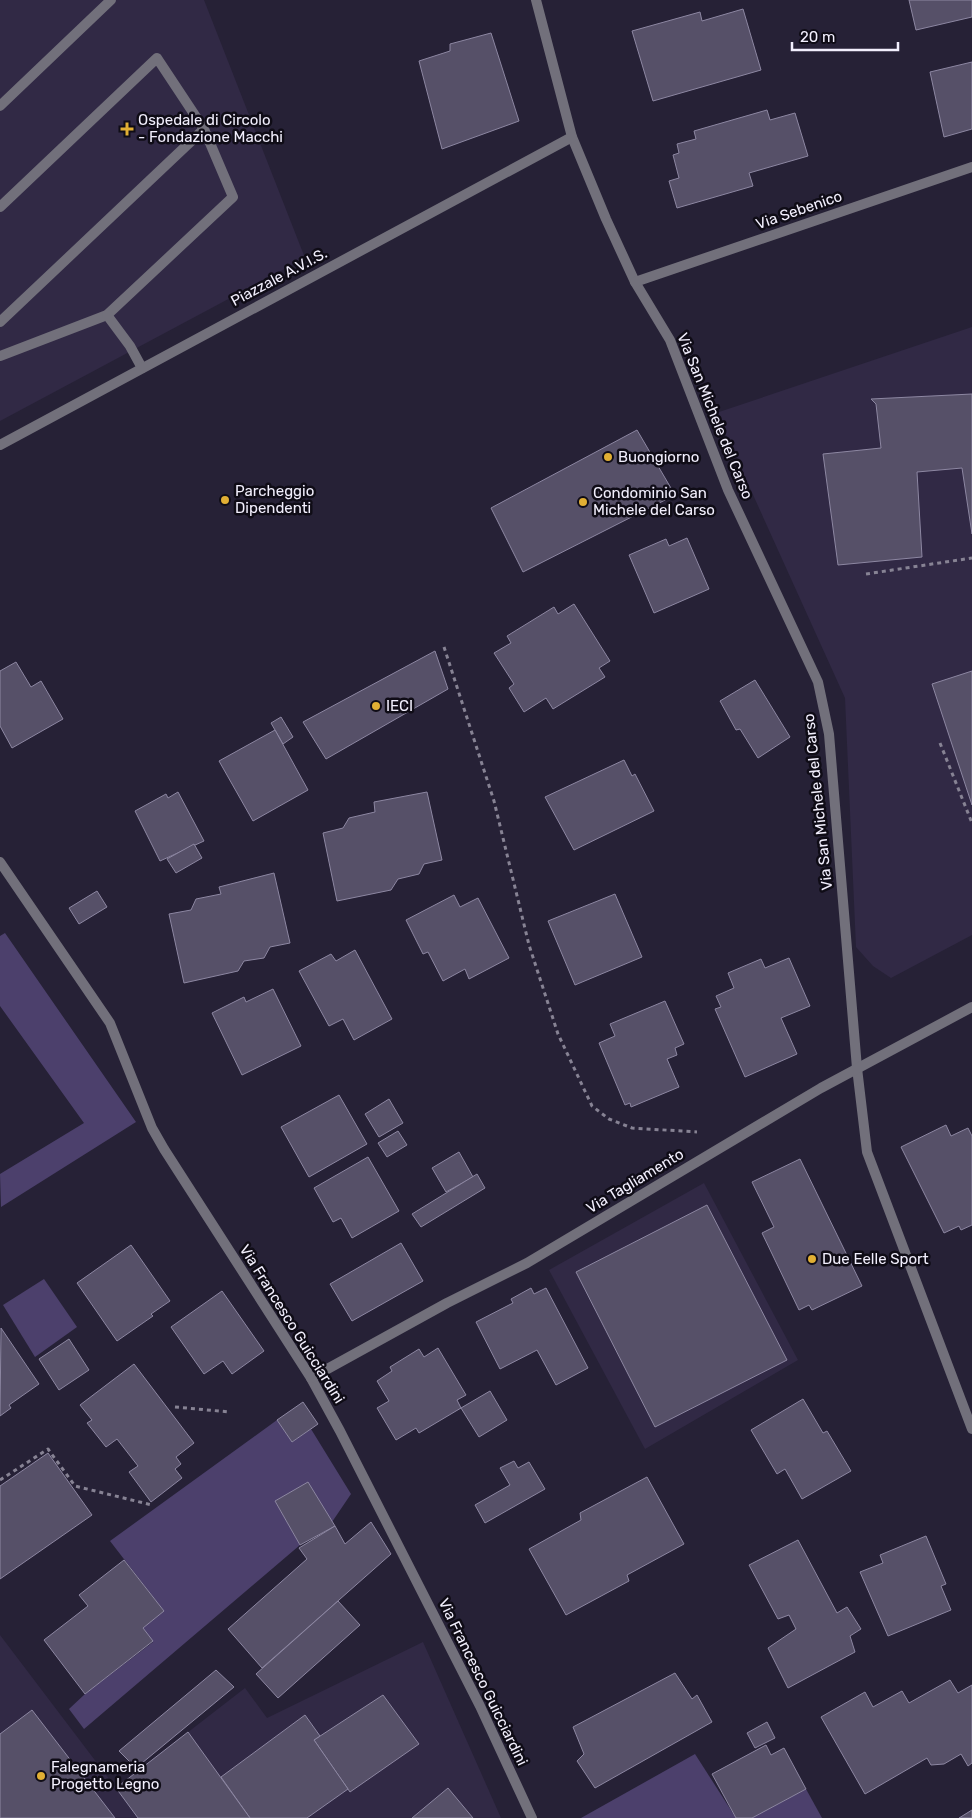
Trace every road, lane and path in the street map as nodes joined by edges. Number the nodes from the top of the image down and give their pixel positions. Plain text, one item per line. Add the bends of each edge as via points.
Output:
1 (111, 0) edge
2 (536, 0) edge
3 (0, 106) edge
4 (204, 129) junction
5 (572, 137) junction
6 (972, 167) edge
7 (0, 207) edge
8 (636, 282) junction
9 (107, 315) junction
10 (0, 322) edge
11 (0, 356) edge
12 (142, 368) junction
13 (0, 445) edge
14 (972, 558) edge
15 (866, 574) dead end
16 (444, 647) dead end
17 (940, 743) dead end
18 (972, 823) edge
19 (0, 862) edge
20 (972, 1008) edge
21 (857, 1068) junction
22 (701, 1133) dead end
23 (311, 1378) junction
24 (175, 1407) dead end
25 (230, 1412) dead end
26 (972, 1429) edge
27 (0, 1480) edge
28 (152, 1505) dead end
29 (532, 1818) edge

1 - 3 street
2 - 5 street, Via San Michele del Carso
4 - 7 street via 157,58
4 - 9 street via 233,196
4 - 10 street
5 - 8 street, Via San Michele del Carso
5 - 12 street, Piazzale A.V.I.S.
6 - 8 street, Via Sebenico
8 - 21 street, Via San Michele del Carso via 670,340 728,490 818,682 828,734
9 - 11 street
9 - 12 street
12 - 13 street, Piazzale A.V.I.S.
14 - 15 path
16 - 22 path via 494,801 529,945 558,1034 592,1106 609,1119 632,1128
17 - 18 path
19 - 23 street, Via Francesco Guicciardini via 110,1024 152,1128
20 - 21 street, Via Tagliamento
21 - 23 street, Via Tagliamento via 527,1263
21 - 26 street, Via San Michele del Carso via 867,1152
23 - 29 street, Via Francesco Guicciardini via 480,1706
24 - 25 path
27 - 28 path via 48,1449 75,1486

